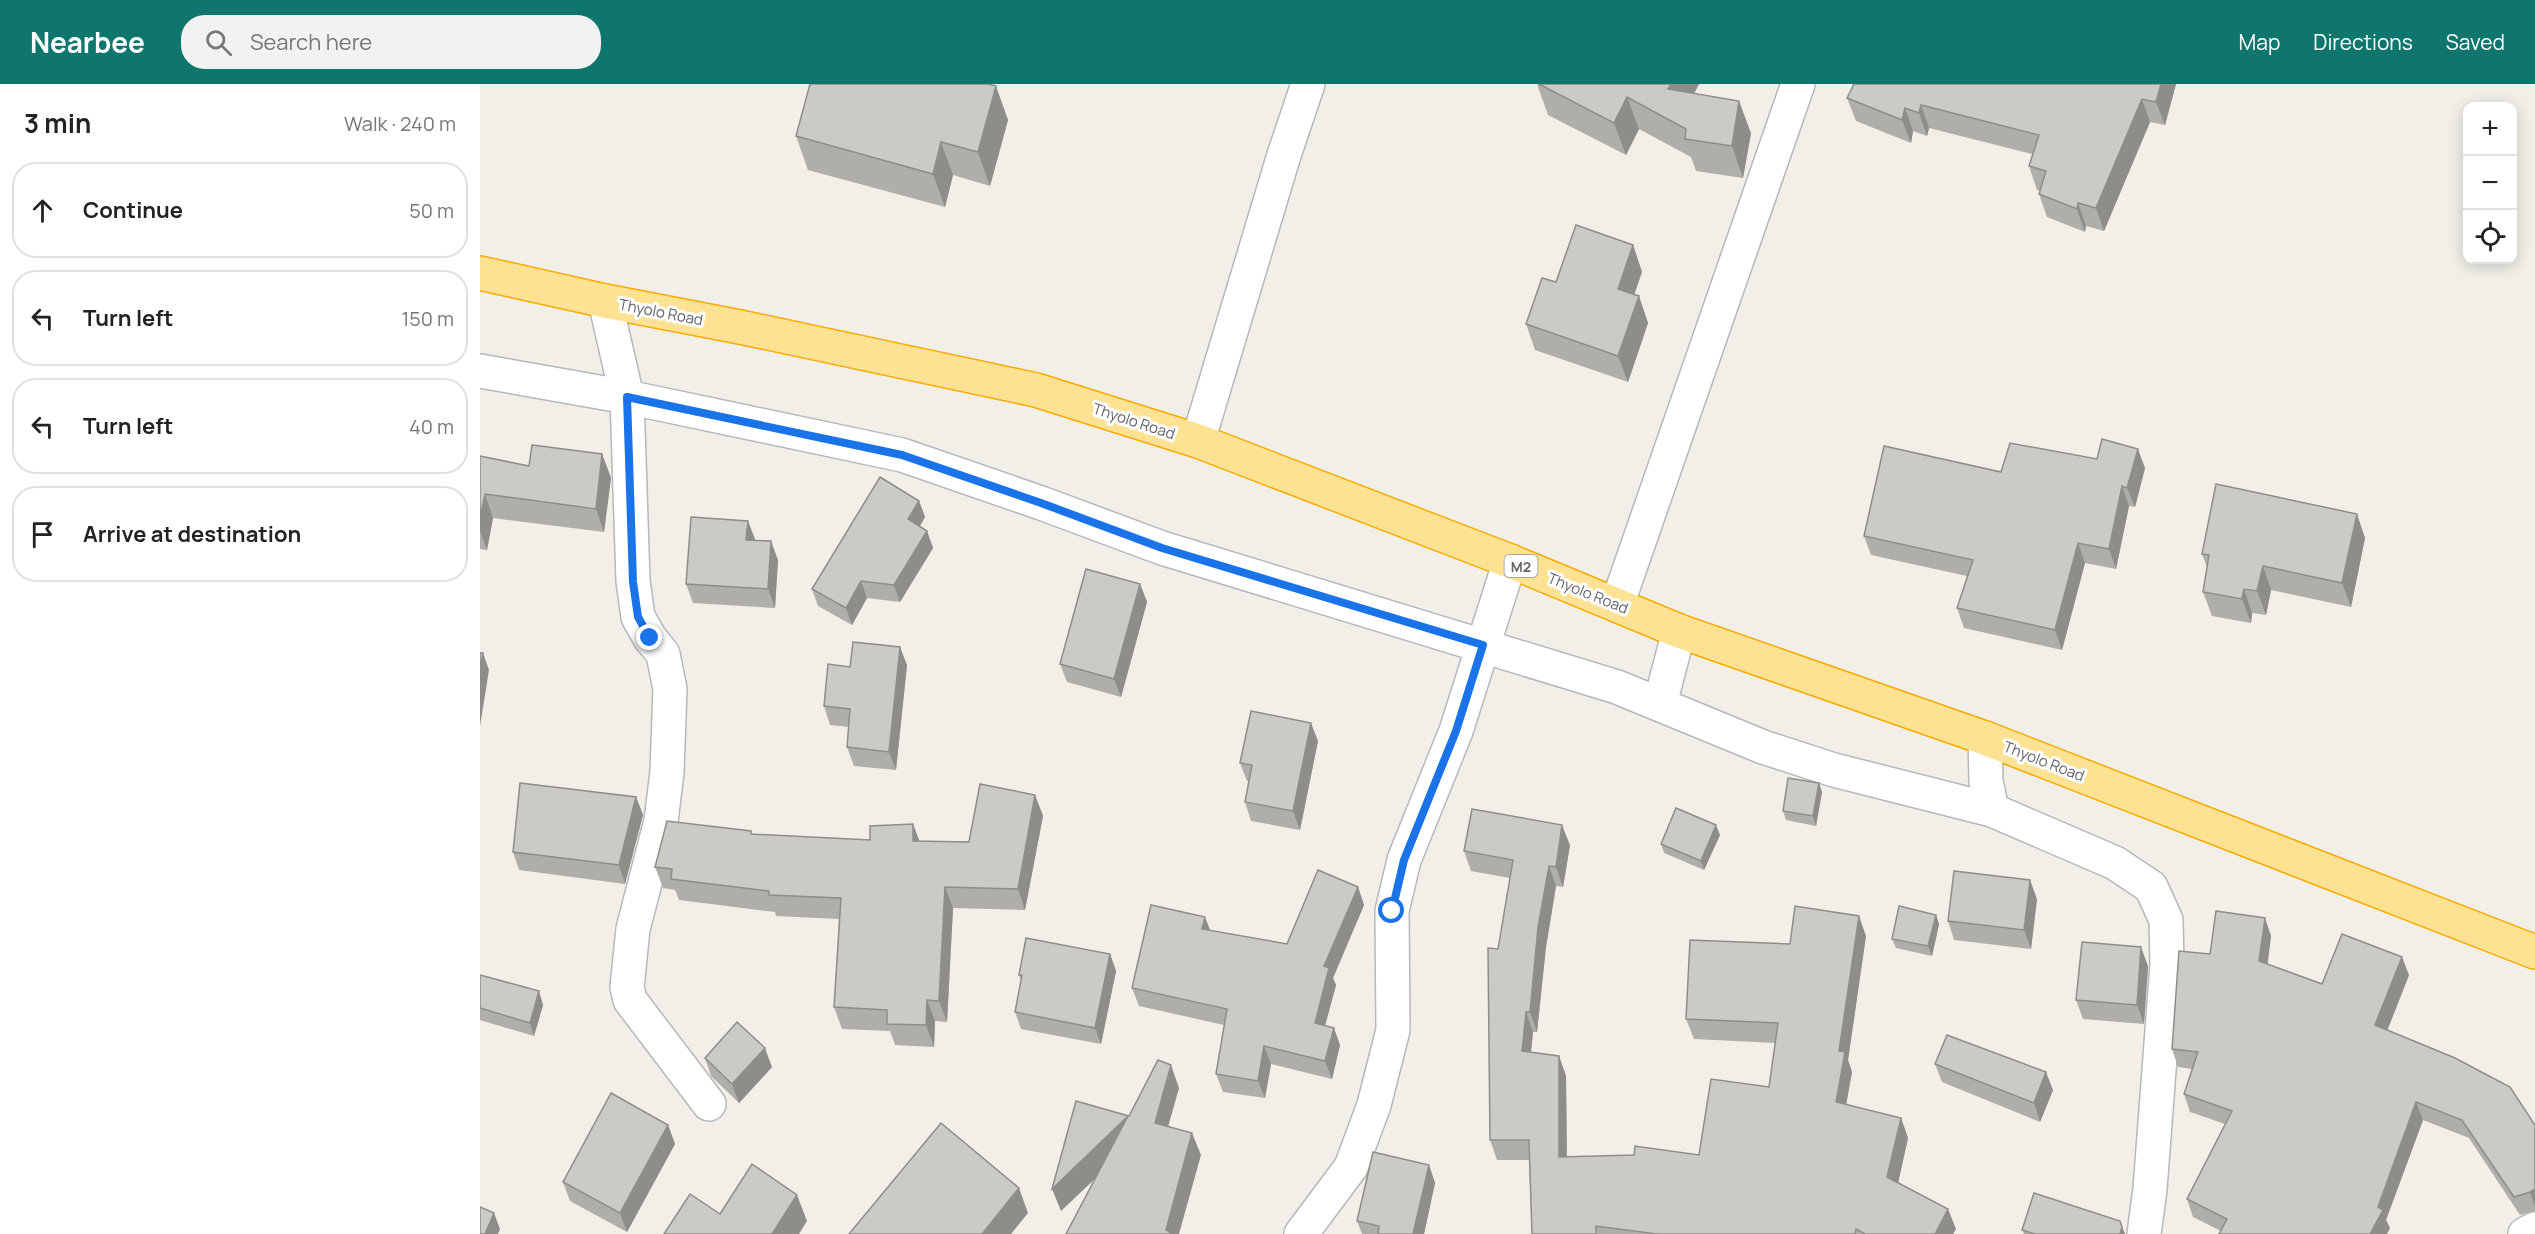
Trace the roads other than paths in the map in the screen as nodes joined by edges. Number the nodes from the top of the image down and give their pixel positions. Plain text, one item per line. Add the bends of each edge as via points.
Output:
1 (1308, 84) edge
2 (1798, 84) edge
3 (480, 273) edge
4 (605, 301) junction
5 (480, 371) edge
6 (627, 397) junction
7 (1198, 441) junction
8 (1510, 561) junction
9 (1617, 605) junction
10 (1679, 630) junction
11 (1483, 645) junction
12 (1660, 704) junction
13 (1985, 738) junction
14 (1992, 810) junction
15 (2535, 952) edge
16 (709, 1104) dead end
17 (2535, 1229) edge
18 (1300, 1234) edge
19 (2144, 1234) edge
20 (2525, 1234) edge

1 - 7 street
2 - 9 street
3 - 4 highway, Thyolo Road / M2
4 - 6 street
4 - 7 highway, Thyolo Road / M2 via 1036,390
5 - 6 street
6 - 11 street via 902,455 1162,548
6 - 16 street via 633,582 638,617 663,654 670,688 661,821 633,929 627,987 630,1000
7 - 8 highway, Thyolo Road / M2
8 - 9 highway, Thyolo Road / M2
8 - 11 street
9 - 10 highway, Thyolo Road / M2
10 - 12 street
10 - 13 highway, Thyolo Road / M2
11 - 12 street
11 - 18 street via 1456,731 1404,860 1392,911 1393,1030 1374,1105 1351,1167
12 - 14 street via 1763,747 1834,770
13 - 14 street via 1986,781
13 - 15 highway, Thyolo Road / M2
14 - 19 street via 2115,863 2151,887 2166,920 2167,965
17 - 20 street

